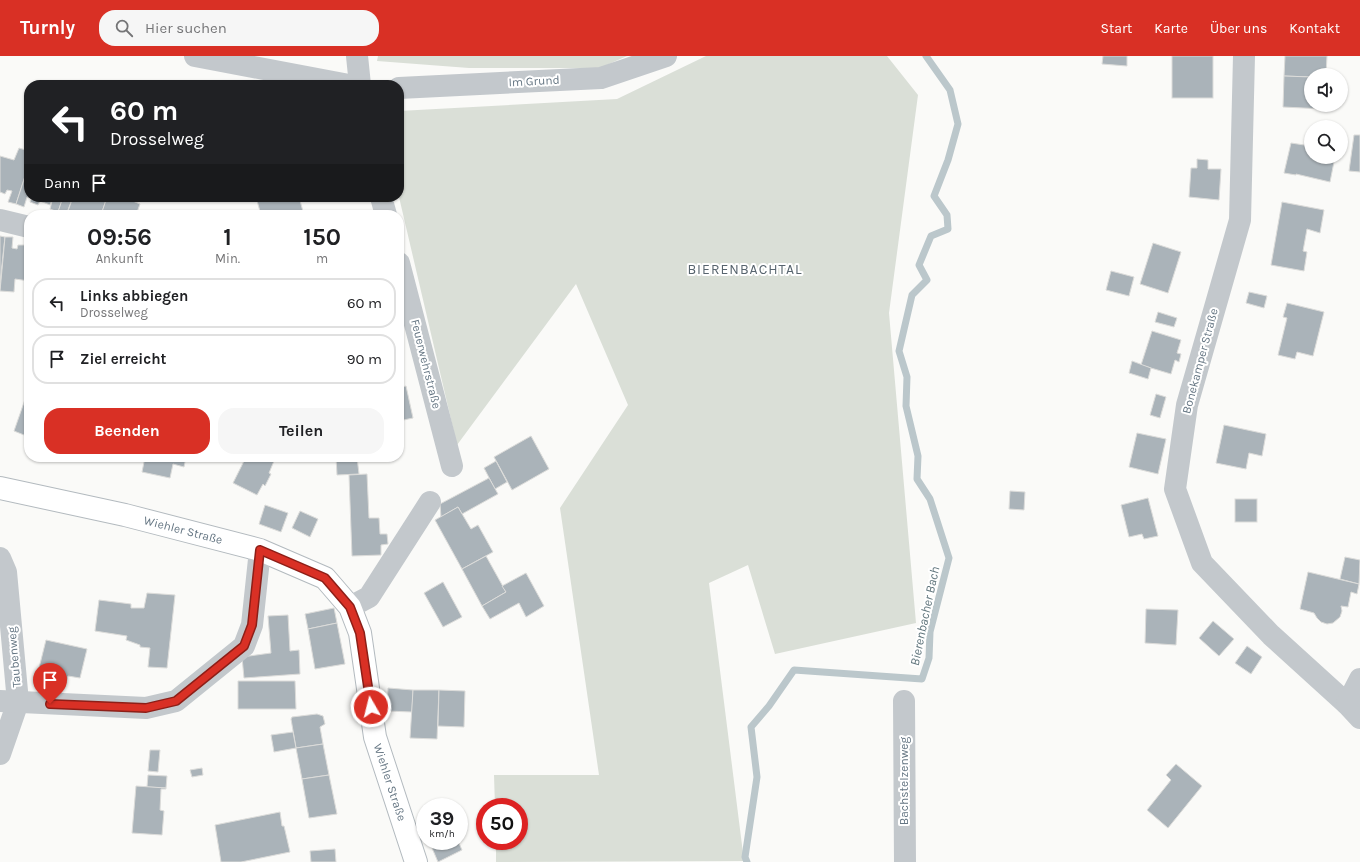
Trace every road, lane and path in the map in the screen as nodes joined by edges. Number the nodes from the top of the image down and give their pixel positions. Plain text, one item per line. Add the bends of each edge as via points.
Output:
1 (195, 56) edge
2 (357, 56) edge
3 (666, 56) edge
4 (1244, 56) edge
5 (322, 80) edge
6 (359, 80) edge
7 (404, 88) edge
8 (0, 220) edge
9 (24, 226) edge
10 (404, 282) edge
11 (452, 466) dead end
12 (0, 488) edge
13 (430, 502) dead end
14 (260, 550) junction
15 (0, 558) edge
16 (350, 607) junction
17 (1360, 679) edge
18 (904, 701) dead end
19 (9, 702) edge
20 (1354, 711) edge
21 (0, 754) edge
22 (416, 862) edge
23 (905, 862) edge

1 - 5 street
2 - 6 street
3 - 7 street, Im Grund via 601,78
4 - 20 street, Bonekamper Straße via 1240,220 1187,405 1175,489 1202,563 1272,635
8 - 9 street
10 - 11 street, Feuerwehrstraße
12 - 14 main road, Wiehler Straße via 125,515
13 - 16 street via 369,597
14 - 16 main road, Wiehler Straße via 325,578
14 - 19 street via 252,625 244,646 176,701 146,708
15 - 19 street, Taubenweg via 6,572
16 - 22 main road, Wiehler Straße via 360,633 375,737
17 - 20 street
18 - 23 street, Bachstelzenweg
19 - 21 street, Taubenweg

